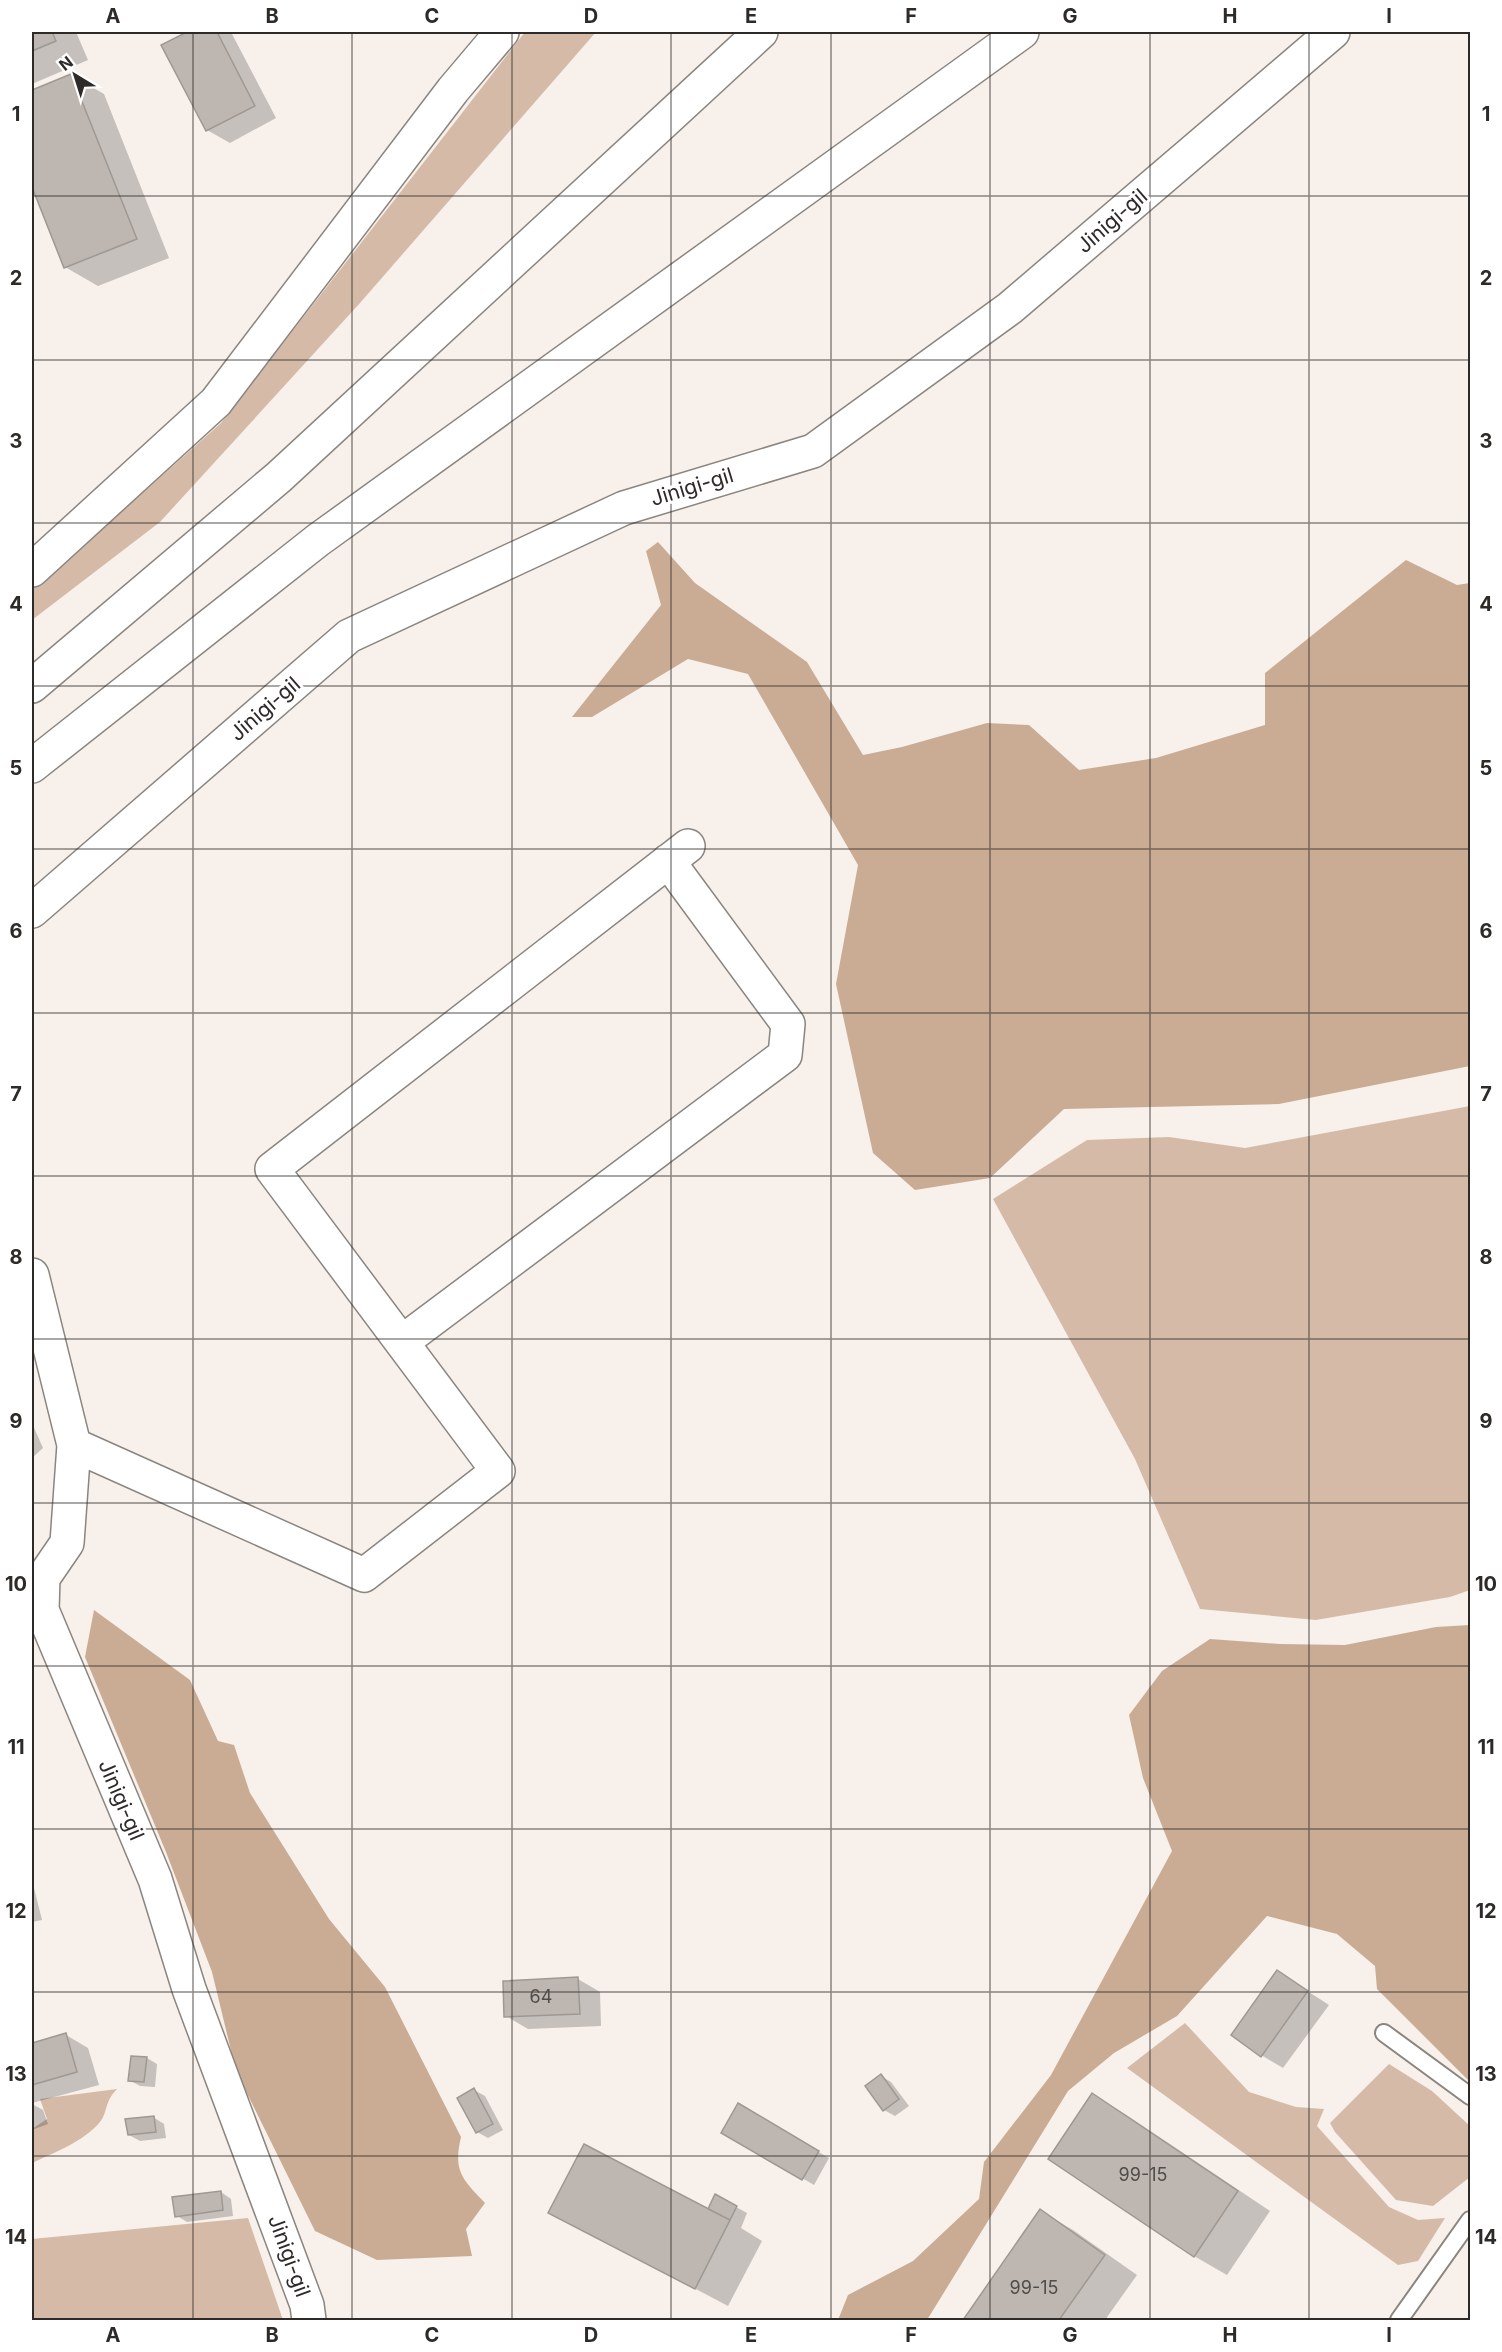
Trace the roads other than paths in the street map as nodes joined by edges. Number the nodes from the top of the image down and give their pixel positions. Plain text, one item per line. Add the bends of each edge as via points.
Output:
1 (502, 32) edge
2 (761, 32) edge
3 (1022, 32) edge
4 (1333, 32) edge
5 (32, 570) edge
6 (32, 686) edge
7 (32, 766) edge
8 (32, 910) edge
9 (32, 1275) edge
10 (402, 1342) junction
11 (74, 1446) junction
12 (1384, 2033) dead end
13 (1470, 2096) edge
14 (1470, 2220) edge
15 (309, 2320) edge
16 (1399, 2320) edge

1 - 5 main road via 453,90 216,402
2 - 6 main road via 279,477
3 - 7 main road via 318,540
4 - 8 main road, Jinigi-gil via 1010,308 813,451 624,508 349,636
9 - 11 main road, Jinigi-gil
10 - 10 main road via 272,1169 678,853 788,1024 785,1055
10 - 11 main road via 498,1471 364,1575
11 - 15 main road, Jinigi-gil via 67,1543 42,1578 42,1610 155,1879 189,1989 307,2305
12 - 13 lane
14 - 16 lane

